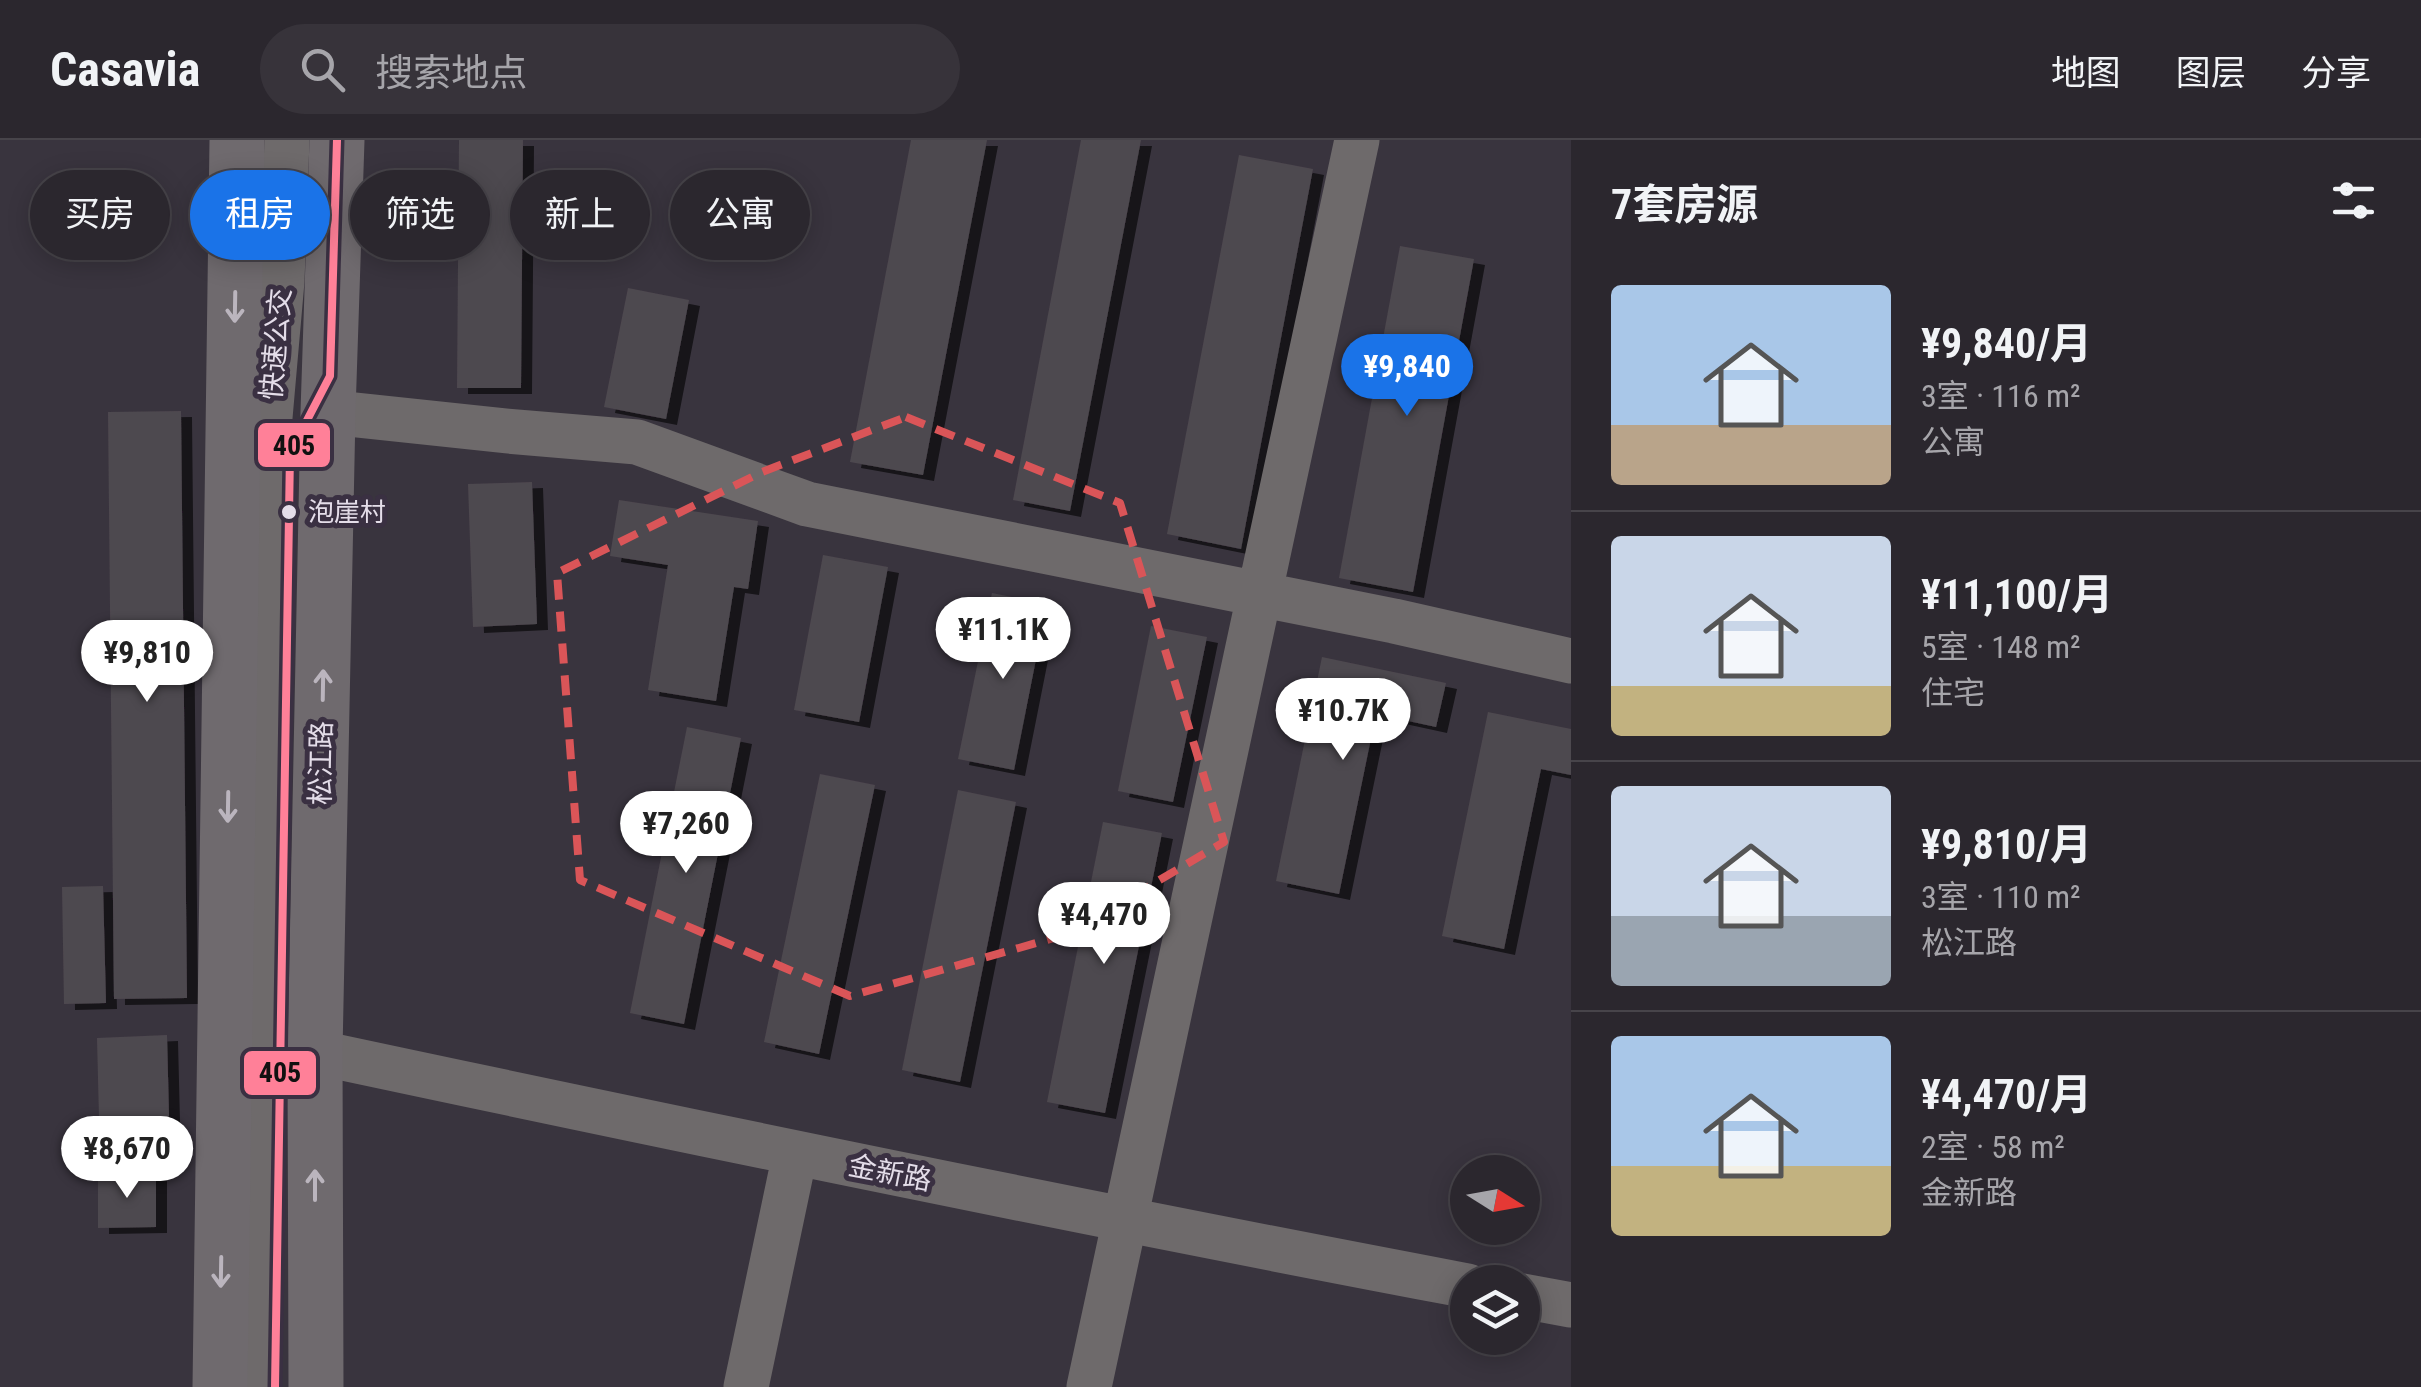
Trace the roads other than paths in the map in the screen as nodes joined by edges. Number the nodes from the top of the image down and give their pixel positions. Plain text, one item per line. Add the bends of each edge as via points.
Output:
1 (237, 140) edge
2 (287, 140) edge
3 (306, 140) edge
4 (337, 140) edge
5 (1357, 140) edge
6 (329, 394) junction
7 (290, 453) junction
8 (1258, 594) junction
9 (1571, 661) edge
10 (315, 1052) junction
11 (795, 1154) junction
12 (1123, 1220) junction
13 (1450, 1283) edge
14 (1540, 1300) edge
15 (1571, 1306) edge
16 (220, 1387) edge
17 (257, 1387) edge
18 (275, 1387) edge
19 (316, 1387) edge
20 (746, 1387) edge
21 (1089, 1387) edge

1 -> 16 main road
2 - 17 street, 快速公交 via 266,464
3 - 7 street, 快速公交
4 - 6 main road, 松江路
5 - 8 street
6 - 7 street
6 - 8 street via 507,431 637,442 807,504
10 -> 6 main road, 松江路
7 - 18 street, 快速公交
8 - 9 street
8 - 12 street
10 - 11 street, 金新路
19 -> 10 main road, 松江路
11 - 12 street, 金新路
11 - 20 street
12 - 13 street, 金新路
12 - 21 street
14 - 15 street

